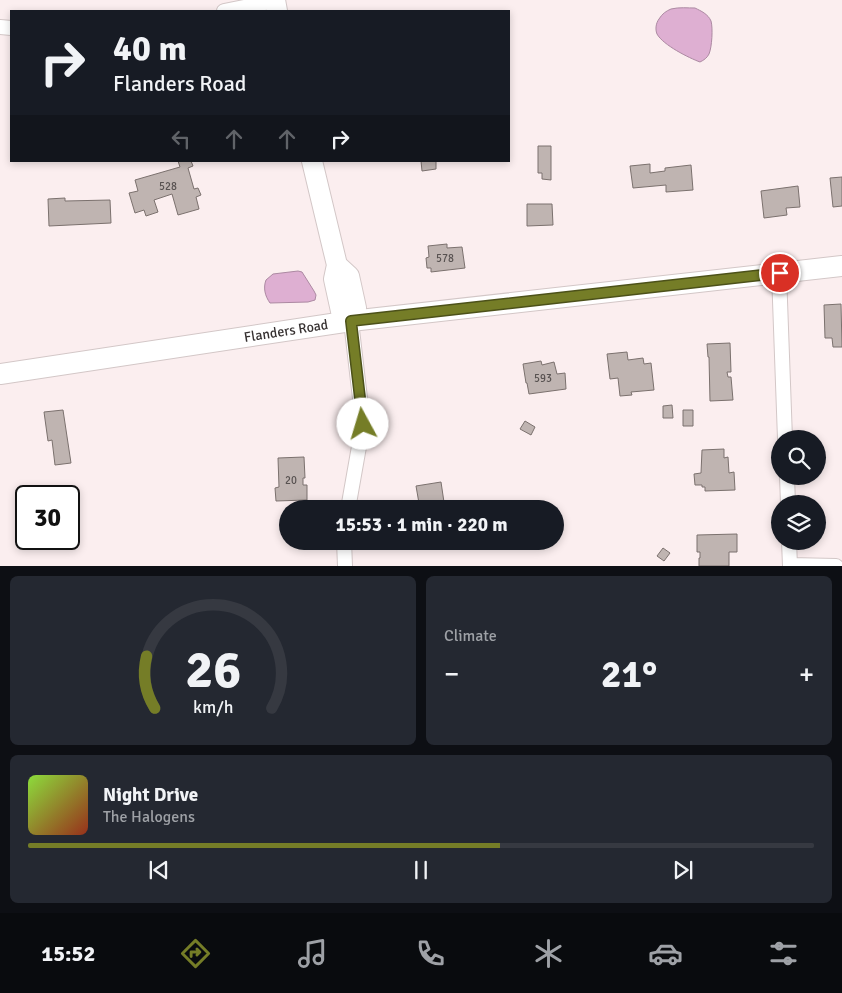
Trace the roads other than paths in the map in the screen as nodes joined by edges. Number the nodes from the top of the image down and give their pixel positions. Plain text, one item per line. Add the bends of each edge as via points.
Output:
1 (275, 0) edge
2 (229, 10) edge
3 (312, 162) edge
4 (842, 266) edge
5 (780, 273) junction
6 (351, 321) junction
7 (0, 374) edge
8 (785, 430) edge
9 (350, 500) edge
10 (344, 550) edge
11 (789, 550) edge
12 (790, 565) edge
13 (345, 566) edge
14 (836, 566) edge

1 - 2 street
3 - 6 street via 337,265 349,276 356,308
4 - 5 street, Flanders Road
5 - 6 street, Flanders Road
5 - 8 street
6 - 7 street, Flanders Road
6 - 9 street via 363,424
10 - 13 street
11 - 12 street
12 - 14 street

